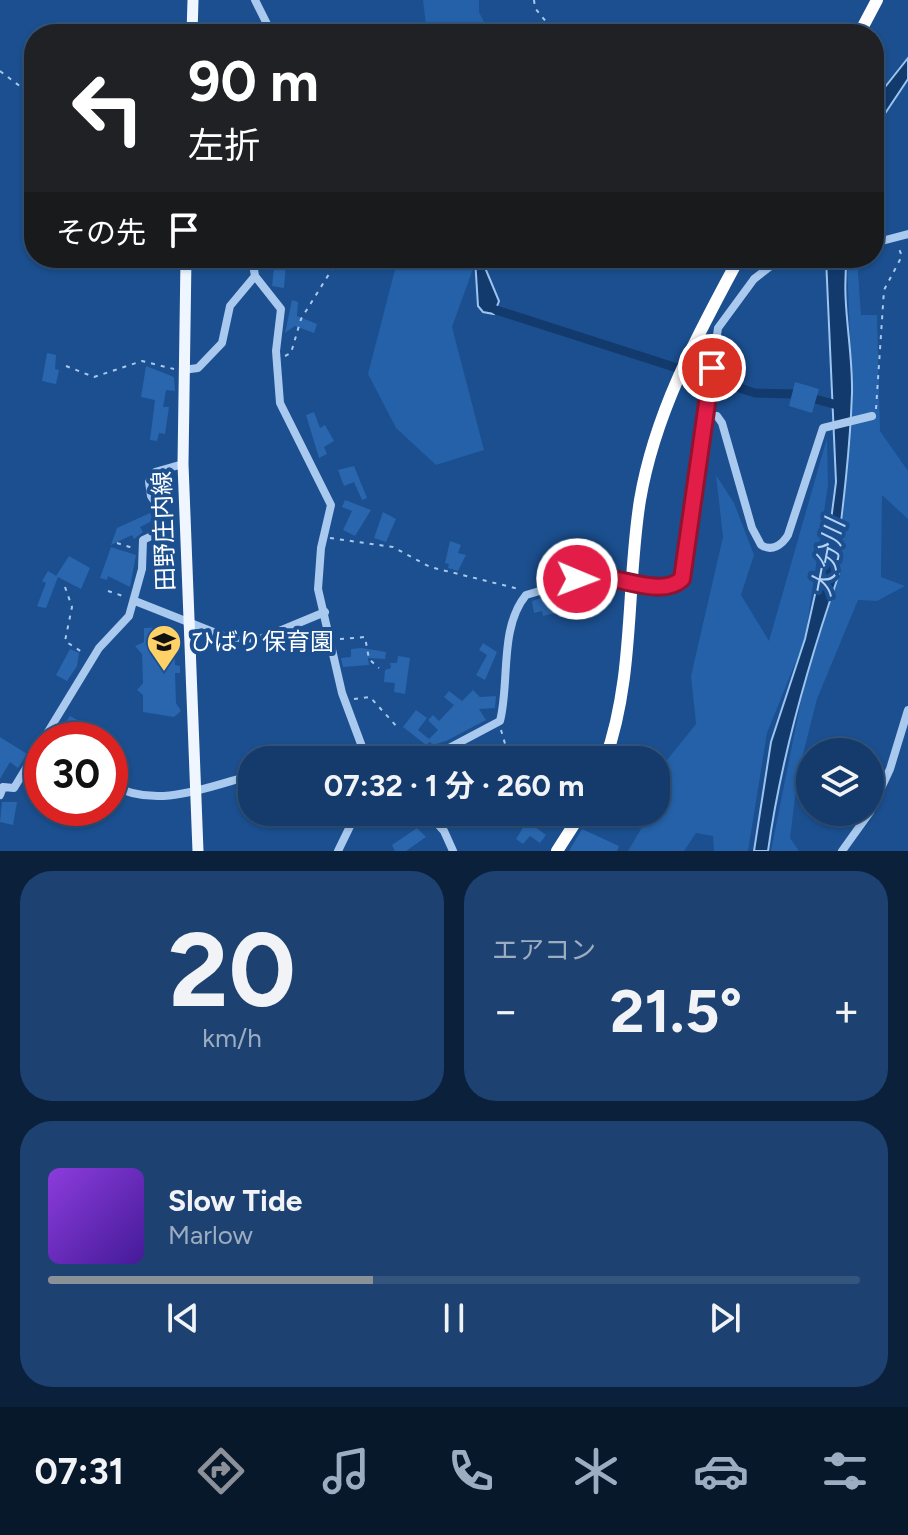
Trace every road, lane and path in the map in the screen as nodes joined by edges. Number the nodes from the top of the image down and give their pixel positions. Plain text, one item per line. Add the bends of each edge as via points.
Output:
1 (193, 0) edge
2 (255, 0) edge
3 (534, 0) edge
4 (877, 0) edge
5 (192, 24) edge
6 (267, 24) edge
7 (548, 24) edge
8 (864, 24) edge
9 (0, 72) edge
10 (24, 90) edge
11 (908, 234) edge
12 (892, 240) junction
13 (884, 241) edge
14 (186, 268) edge
15 (254, 268) edge
16 (333, 268) edge
17 (734, 268) edge
18 (768, 268) edge
19 (255, 276) junction
20 (277, 360) junction
21 (66, 366) dead end
22 (183, 370) junction
23 (708, 415) junction
24 (872, 416) joint
25 (183, 464) junction
26 (325, 537) junction
27 (117, 543) dead end
28 (141, 551) junction
29 (632, 582) junction
30 (65, 587) dead end
31 (108, 591) dead end
32 (526, 595) junction
33 (135, 601) junction
34 (325, 612) junction
35 (189, 623) junction
36 (331, 640) junction
37 (93, 658) junction
38 (379, 668) dead end
39 (345, 702) junction
40 (908, 710) edge
41 (500, 721) junction
42 (54, 722) edge
43 (399, 729) dead end
44 (463, 741) junction
45 (362, 746) edge
46 (448, 746) edge
47 (465, 746) edge
48 (506, 746) edge
49 (609, 746) edge
50 (24, 772) edge
51 (238, 779) edge
52 (884, 782) edge
53 (196, 790) junction
54 (0, 795) edge
55 (128, 795) edge
56 (350, 826) edge
57 (440, 826) edge
58 (573, 826) edge
59 (860, 826) edge
60 (198, 851) edge
61 (338, 851) edge
62 (453, 851) edge
63 (557, 851) edge
64 (842, 851) edge

1 - 5 main road
2 - 6 street
3 - 7 path
4 - 8 highway
9 - 10 path
11 - 12 street
12 - 13 street
12 - 24 path via 903,253 884,290
14 - 22 main road, 田野庄内線
15 - 19 street
16 - 20 path via 301,319 291,353
17 - 29 highway via 675,381 643,484
18 - 23 street via 718,328
19 - 20 street via 281,309
19 - 22 street via 230,306 222,343 198,368
20 - 26 street via 280,403 331,505
21 - 22 path via 94,377 142,361
22 - 25 main road, 田野庄内線
23 - 24 street via 722,423 752,528 765,547 778,546 788,535 823,428
23 - 29 street via 684,575 670,587
25 - 28 street via 155,472 149,482 162,524 160,532 143,540
25 - 35 main road, 田野庄内線
26 - 32 path via 393,547 430,567 517,588
26 - 34 street via 317,570
27 - 28 path
28 - 33 street
29 - 32 street via 590,576
29 - 49 highway via 623,696
30 - 37 path via 72,607 65,641
31 - 33 path
32 - 41 street via 502,678
33 - 35 street
33 - 37 street via 121,627
34 - 35 street via 260,639 226,637
34 - 36 street
35 - 53 main road, 田野庄内線
36 - 38 path via 365,637 369,659
36 - 39 street
37 - 42 street
39 - 43 path via 370,697
39 - 45 street
40 - 52 street
41 - 44 street
41 - 48 path
44 - 46 street
44 - 47 path
50 - 54 street via 14,788 3,787
51 - 53 street
53 - 55 street via 149,799
53 - 60 main road, 田野庄内線
56 - 61 street
57 - 62 street
58 - 63 highway
59 - 64 street

